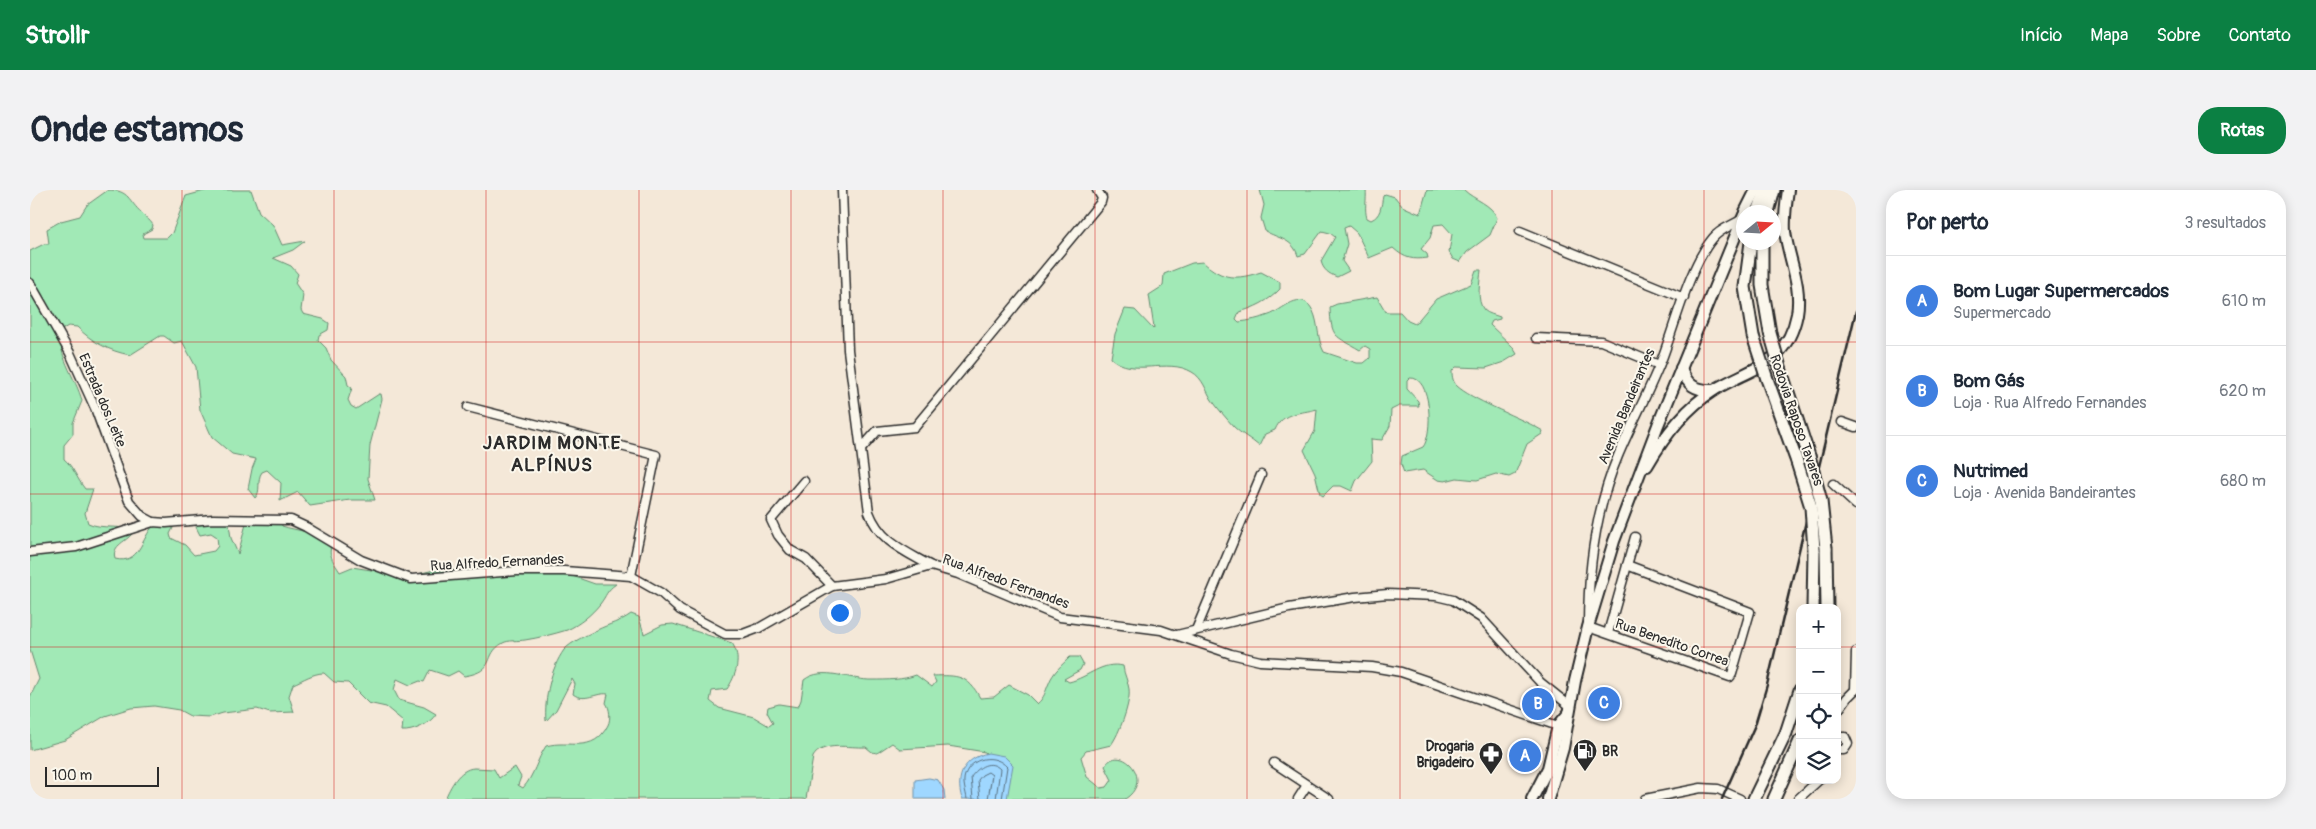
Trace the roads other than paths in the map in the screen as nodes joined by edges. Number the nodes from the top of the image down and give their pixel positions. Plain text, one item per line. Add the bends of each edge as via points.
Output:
1 (842, 190) edge
2 (1097, 190) edge
3 (1756, 190) edge
4 (1766, 190) edge
5 (1774, 190) edge
6 (1788, 190) edge
7 (1748, 205) edge
8 (1761, 205) edge
9 (1770, 205) edge
10 (1736, 220) edge
11 (1520, 231) dead end
12 (1736, 233) edge
13 (1750, 250) edge
14 (1762, 250) edge
15 (30, 283) edge
16 (1684, 298) junction
17 (1536, 338) dead end
18 (1659, 365) junction
19 (1681, 368) junction
20 (1714, 390) junction
21 (468, 407) dead end
22 (1842, 422) dead end
23 (1856, 428) edge
24 (862, 448) junction
25 (1261, 475) dead end
26 (804, 481) dead end
27 (1833, 484) dead end
28 (1632, 493) junction
29 (1856, 505) edge
30 (153, 522) junction
31 (1635, 537) dead end
32 (30, 552) edge
33 (1627, 565) junction
34 (931, 566) junction
35 (631, 576) junction
36 (832, 586) junction
37 (1813, 604) edge
38 (1827, 604) edge
39 (1588, 627) junction
40 (1196, 630) junction
41 (1608, 633) junction
42 (1177, 635) junction
43 (1856, 652) edge
44 (1856, 690) edge
45 (1799, 694) edge
46 (1841, 706) edge
47 (1569, 710) junction
48 (1558, 726) junction
49 (1841, 737) edge
50 (1852, 746) edge
51 (1796, 750) edge
52 (1274, 763) dead end
53 (1815, 784) edge
54 (1307, 785) junction
55 (1533, 798) edge
56 (1774, 798) edge
57 (1298, 799) edge
58 (1329, 799) edge
59 (1547, 799) edge
60 (1646, 799) edge
61 (1740, 799) edge
62 (1754, 799) edge
63 (1798, 799) edge

1 - 24 street via 848,350
2 - 24 street via 1101,202 915,427 877,431
3 - 7 main road, Avenida Bandeirantes
4 - 8 highway
5 - 9 highway
6 - 20 main road, Avenida Bandeirantes via 1785,232 1798,294 1792,332 1773,358
10 - 16 street, Avenida Bandeirantes via 1713,238 1700,259
11 - 16 street
12 - 19 main road, Avenida Bandeirantes
13 - 37 highway, Rodovia Raposo Tavares, bridge via 1745,287 1753,336 1811,507
14 - 38 highway, Rodovia Raposo Tavares, bridge via 1762,285 1770,333 1821,501
15 - 30 street, Estrada dos Leite via 70,353 95,408 129,501
16 - 18 street, Avenida Bandeirantes
17 - 18 street via 1601,341
18 - 39 street, Avenida Bandeirantes via 1617,458 1602,510 1588,585
19 - 20 main road via 1685,380 1693,388
19 - 28 main road, Avenida Bandeirantes
20 - 28 main road, Avenida Bandeirantes via 1663,438
21 - 35 street via 656,454
22 - 23 street
24 - 34 street via 866,496 874,525 887,539
25 - 40 street
26 - 36 street via 771,520 772,525 790,550 806,559
27 - 29 street
28 - 39 main road, Avenida Bandeirantes
30 - 32 street, Rua Alfredo Fernandes via 76,547
30 - 35 street, Rua Alfredo Fernandes via 291,520 360,560 411,579 517,571
31 - 33 street
33 - 41 street
33 - 41 street, Rua Benedito Correa via 1748,610 1751,614 1730,677
34 - 36 street, Rua Alfredo Fernandes via 886,579
34 - 42 street, Rua Alfredo Fernandes via 1060,616
35 - 36 street, Rua Alfredo Fernandes via 662,593 680,610 725,634 743,634 759,628
39 - 41 street, Rua Benedito Correa
39 - 47 main road, Avenida Bandeirantes
40 - 42 street
40 - 47 street via 1289,608 1355,597 1388,594 1445,598 1481,618
42 - 48 street, Rua Alfredo Fernandes via 1260,661 1372,667 1401,672
43 - 44 street
44 - 46 street
45 - 62 highway via 1786,733
47 - 48 main road, Avenida Bandeirantes
47 - 59 main road, Avenida Bandeirantes via 1563,748
48 - 55 main road, Avenida Bandeirantes via 1548,768
49 - 50 street via 1845,737
51 - 56 highway
52 - 54 street
53 - 63 street
54 - 57 street
54 - 58 street
55 - 59 street
60 - 61 street via 1701,788 1718,790

